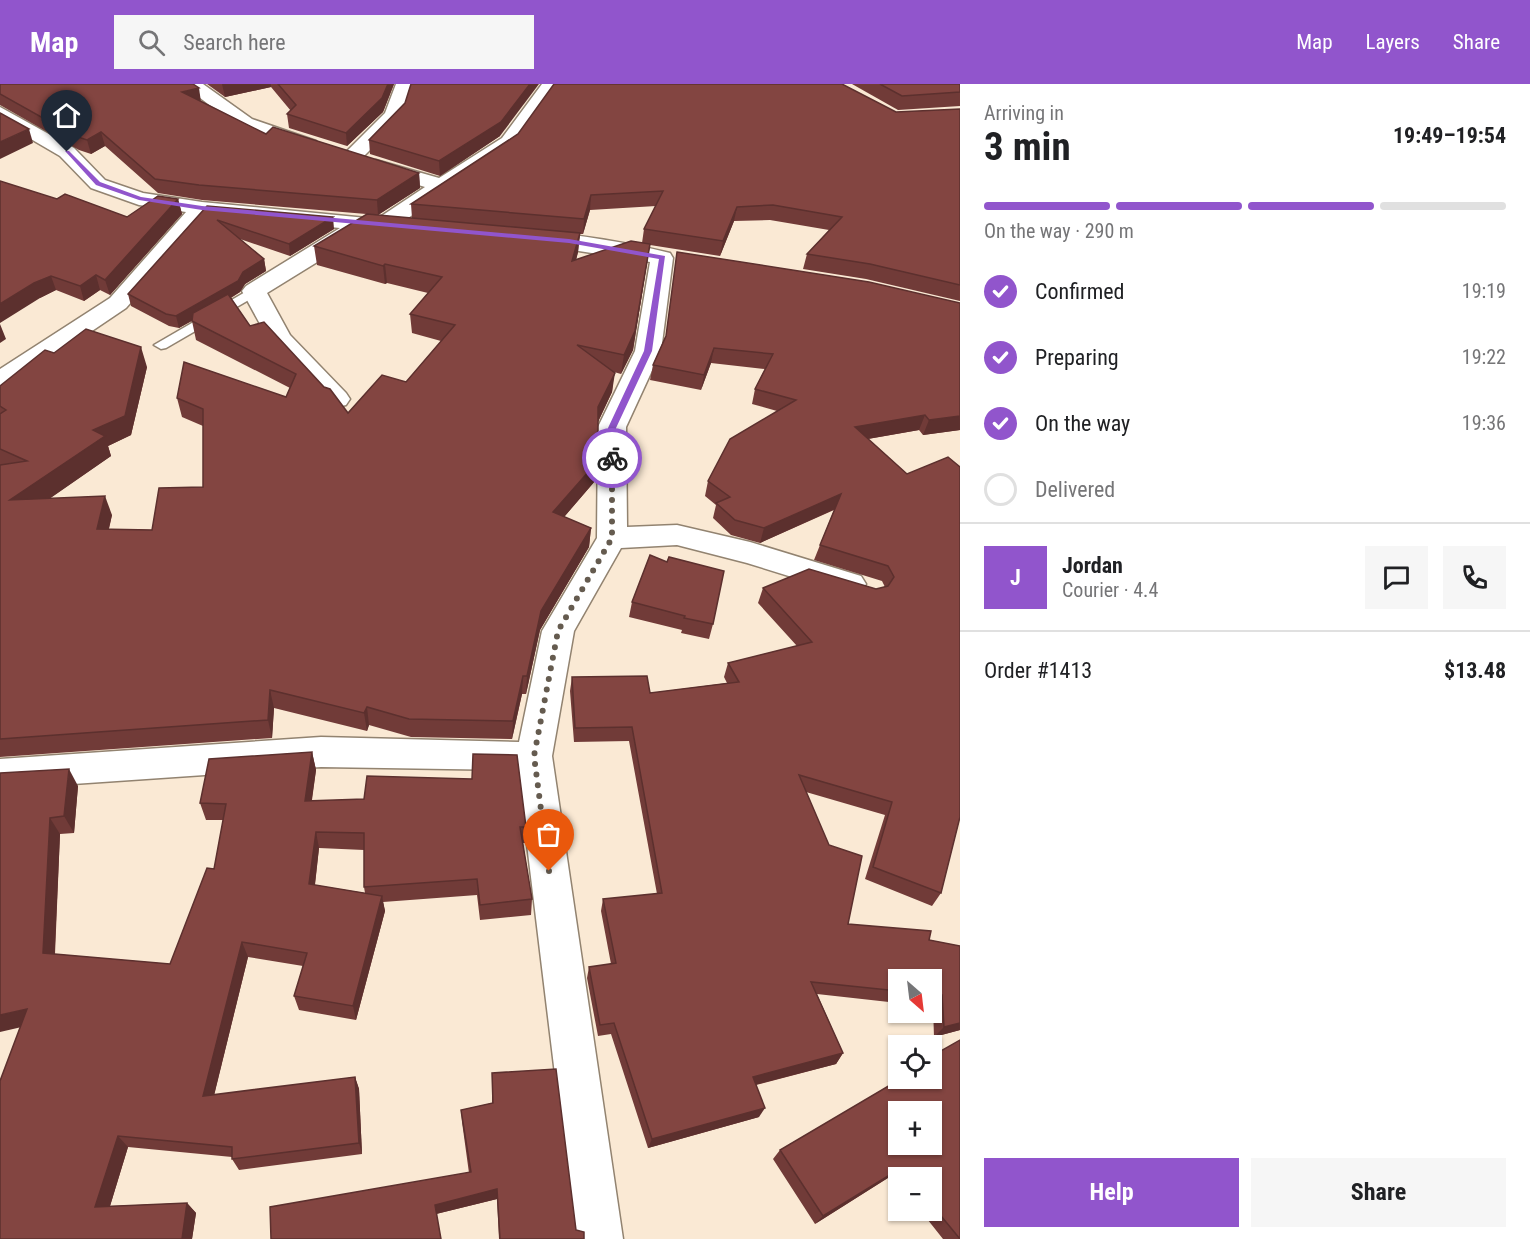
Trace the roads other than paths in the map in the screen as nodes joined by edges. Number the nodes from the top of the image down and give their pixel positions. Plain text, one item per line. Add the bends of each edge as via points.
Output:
1 (191, 84) edge
2 (405, 84) edge
3 (550, 84) edge
4 (0, 113) edge
5 (351, 158) junction
6 (443, 186) junction
7 (202, 208) junction
8 (372, 225) junction
9 (417, 228) edge
10 (511, 236) edge
11 (254, 291) junction
12 (161, 345) dead end
13 (2, 378) edge
14 (337, 399) edge
15 (612, 538) junction
16 (870, 591) edge
17 (534, 756) junction
18 (0, 774) edge
19 (599, 1239) edge

1 - 5 street via 245,123
2 - 5 street via 394,115
3 - 6 street via 509,142
4 - 7 street via 67,152 98,184 139,198
5 - 6 street
6 - 8 street
7 - 8 street
7 - 13 street via 118,303
8 - 9 street
8 - 11 street
10 - 15 street via 569,241 674,259 648,351 612,428
11 - 12 lane
11 - 14 street via 280,339
15 - 16 street via 677,535 750,553
15 - 17 street via 558,631
17 - 18 street via 321,752
17 - 19 street

